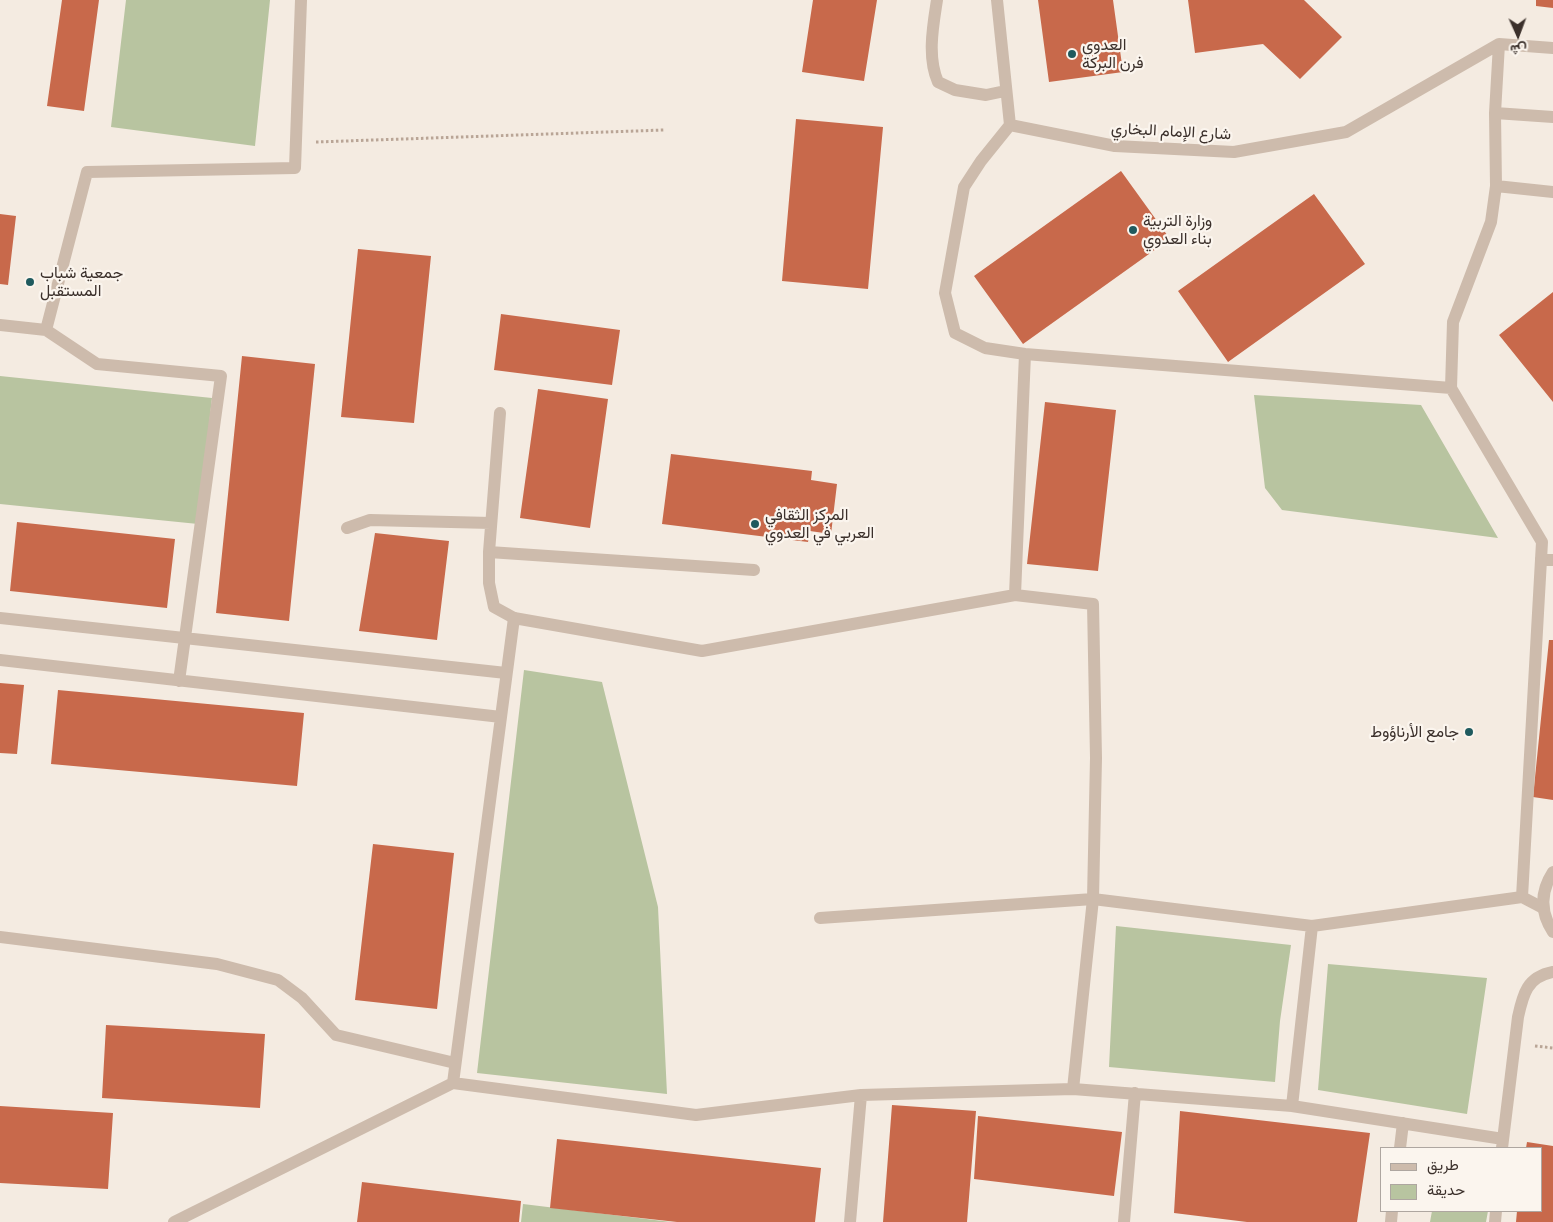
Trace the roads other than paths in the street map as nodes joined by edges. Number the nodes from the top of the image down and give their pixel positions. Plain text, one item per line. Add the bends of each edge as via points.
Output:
1 (301, 0) edge
2 (937, 0) edge
3 (997, 0) edge
4 (1499, 44) junction
5 (1553, 48) edge
6 (1006, 91) junction
7 (1495, 113) junction
8 (1553, 117) edge
9 (1010, 125) junction
10 (1496, 186) junction
11 (1553, 192) edge
12 (0, 325) edge
13 (46, 330) junction
14 (1025, 354) junction
15 (1451, 388) junction
16 (500, 413) dead end
17 (491, 523) junction
18 (347, 528) dead end
19 (489, 552) junction
20 (1547, 560) edge
21 (754, 570) dead end
22 (1015, 595) junction
23 (0, 618) edge
24 (514, 618) junction
25 (185, 638) junction
26 (0, 660) edge
27 (506, 673) junction
28 (179, 681) junction
29 (501, 717) junction
30 (1553, 872) edge
31 (1522, 897) junction
32 (1093, 899) junction
33 (1543, 908) junction
34 (820, 918) dead end
35 (1312, 926) junction
36 (1553, 932) edge
37 (0, 937) edge
38 (1553, 972) edge
39 (455, 1063) junction
40 (453, 1083) junction
41 (1073, 1089) junction
42 (1135, 1093) junction
43 (861, 1095) junction
44 (1292, 1106) junction
45 (1403, 1123) junction
46 (1502, 1143) edge
47 (1400, 1147) edge
48 (174, 1222) edge
49 (850, 1222) edge
50 (1124, 1222) edge

1 - 13 street via 295,168 87,172
2 - 6 street via 932,36 934,72 938,82 955,90 986,95
3 - 6 street
4 - 5 street
4 - 7 street
4 - 9 street, شارع الإمام البخاري via 1346,132 1234,152 1115,146
6 - 9 street
7 - 8 street
7 - 10 street
9 - 14 street via 964,187 945,293 955,333 985,348
10 - 11 street
10 - 15 street via 1490,222 1453,322
12 - 13 street
13 - 25 street via 97,364 222,376
14 - 15 street
14 - 22 street
15 - 20 street via 1542,542
16 - 17 street
17 - 18 street via 370,520
17 - 19 street
19 - 21 street
19 - 24 street via 489,583 494,607
20 - 31 street
22 - 24 street via 702,652
22 - 32 street via 1093,604 1096,758
23 - 25 street
24 - 27 street
25 - 27 street
25 - 28 street
26 - 28 street
27 - 29 street
28 - 29 street
29 - 39 street
30 - 33 street via 1543,894
31 - 33 street
31 - 35 street
32 - 34 street
32 - 35 street
32 - 41 street
33 - 36 street
35 - 44 street
37 - 39 street via 218,964 278,980 302,998 336,1036
38 - 46 street via 1536,978 1526,988 1521,1003
39 - 40 street
40 - 43 street via 696,1115
40 - 48 street
41 - 42 street
41 - 43 street
42 - 44 street
42 - 50 street
43 - 49 street
44 - 45 street
45 - 46 street
45 - 47 street

